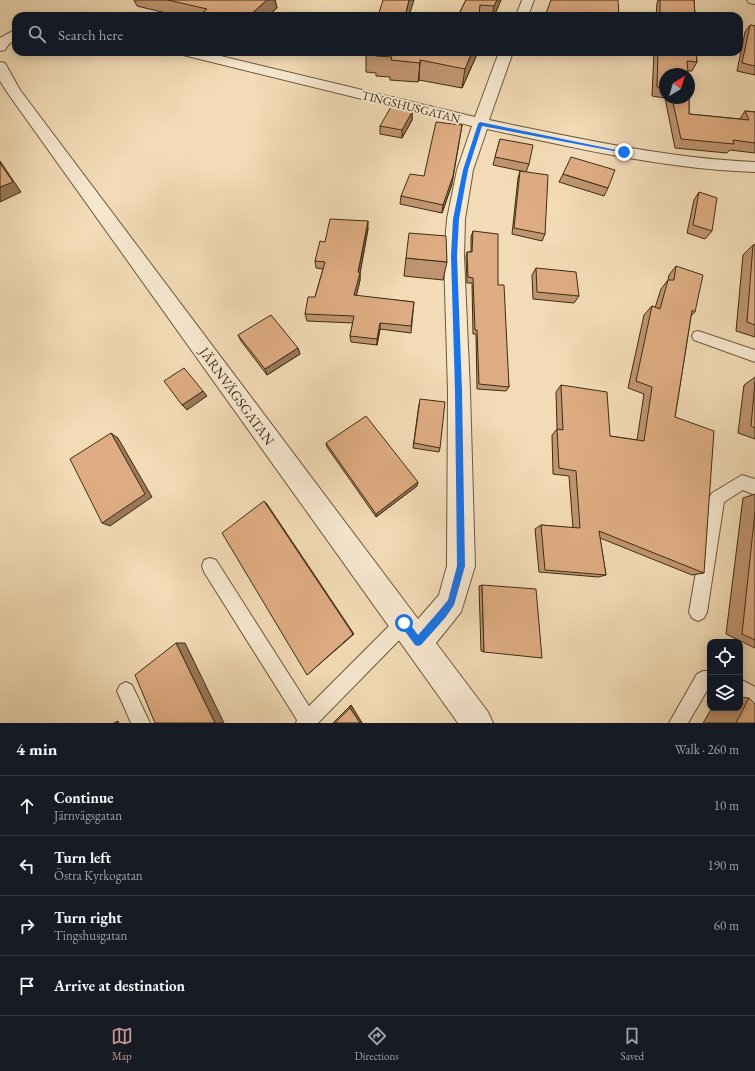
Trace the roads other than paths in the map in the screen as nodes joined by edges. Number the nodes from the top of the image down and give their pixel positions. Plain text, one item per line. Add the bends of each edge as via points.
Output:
1 (528, 0) edge
2 (524, 12) edge
3 (12, 36) edge
4 (0, 46) edge
5 (204, 56) edge
6 (505, 56) edge
7 (0, 66) edge
8 (480, 124) junction
9 (755, 167) edge
10 (698, 336) dead end
11 (755, 356) edge
12 (755, 488) edge
13 (210, 566) dead end
14 (698, 612) dead end
15 (404, 623) junction
16 (418, 642) junction
17 (707, 680) edge
18 (743, 690) edge
19 (126, 691) dead end
20 (755, 697) edge
21 (306, 722) edge
22 (141, 723) edge
23 (477, 723) edge
24 (678, 723) edge

1 - 2 street
3 - 4 street
5 - 8 street, TINGSHUSGATAN
6 - 8 street
7 - 15 street, JÄRNVÄGSGATAN via 19,98
8 - 9 street, TINGSHUSGATAN via 624,152 692,162
8 - 16 street via 465,170 456,219 454,256 461,566 451,602
10 - 11 lane
12 - 14 lane via 742,482 717,498
13 - 21 lane
15 - 16 street, JÄRNVÄGSGATAN
15 - 21 lane
16 - 23 street, JÄRNVÄGSGATAN
17 - 24 lane via 704,680
18 - 20 lane
19 - 22 lane

